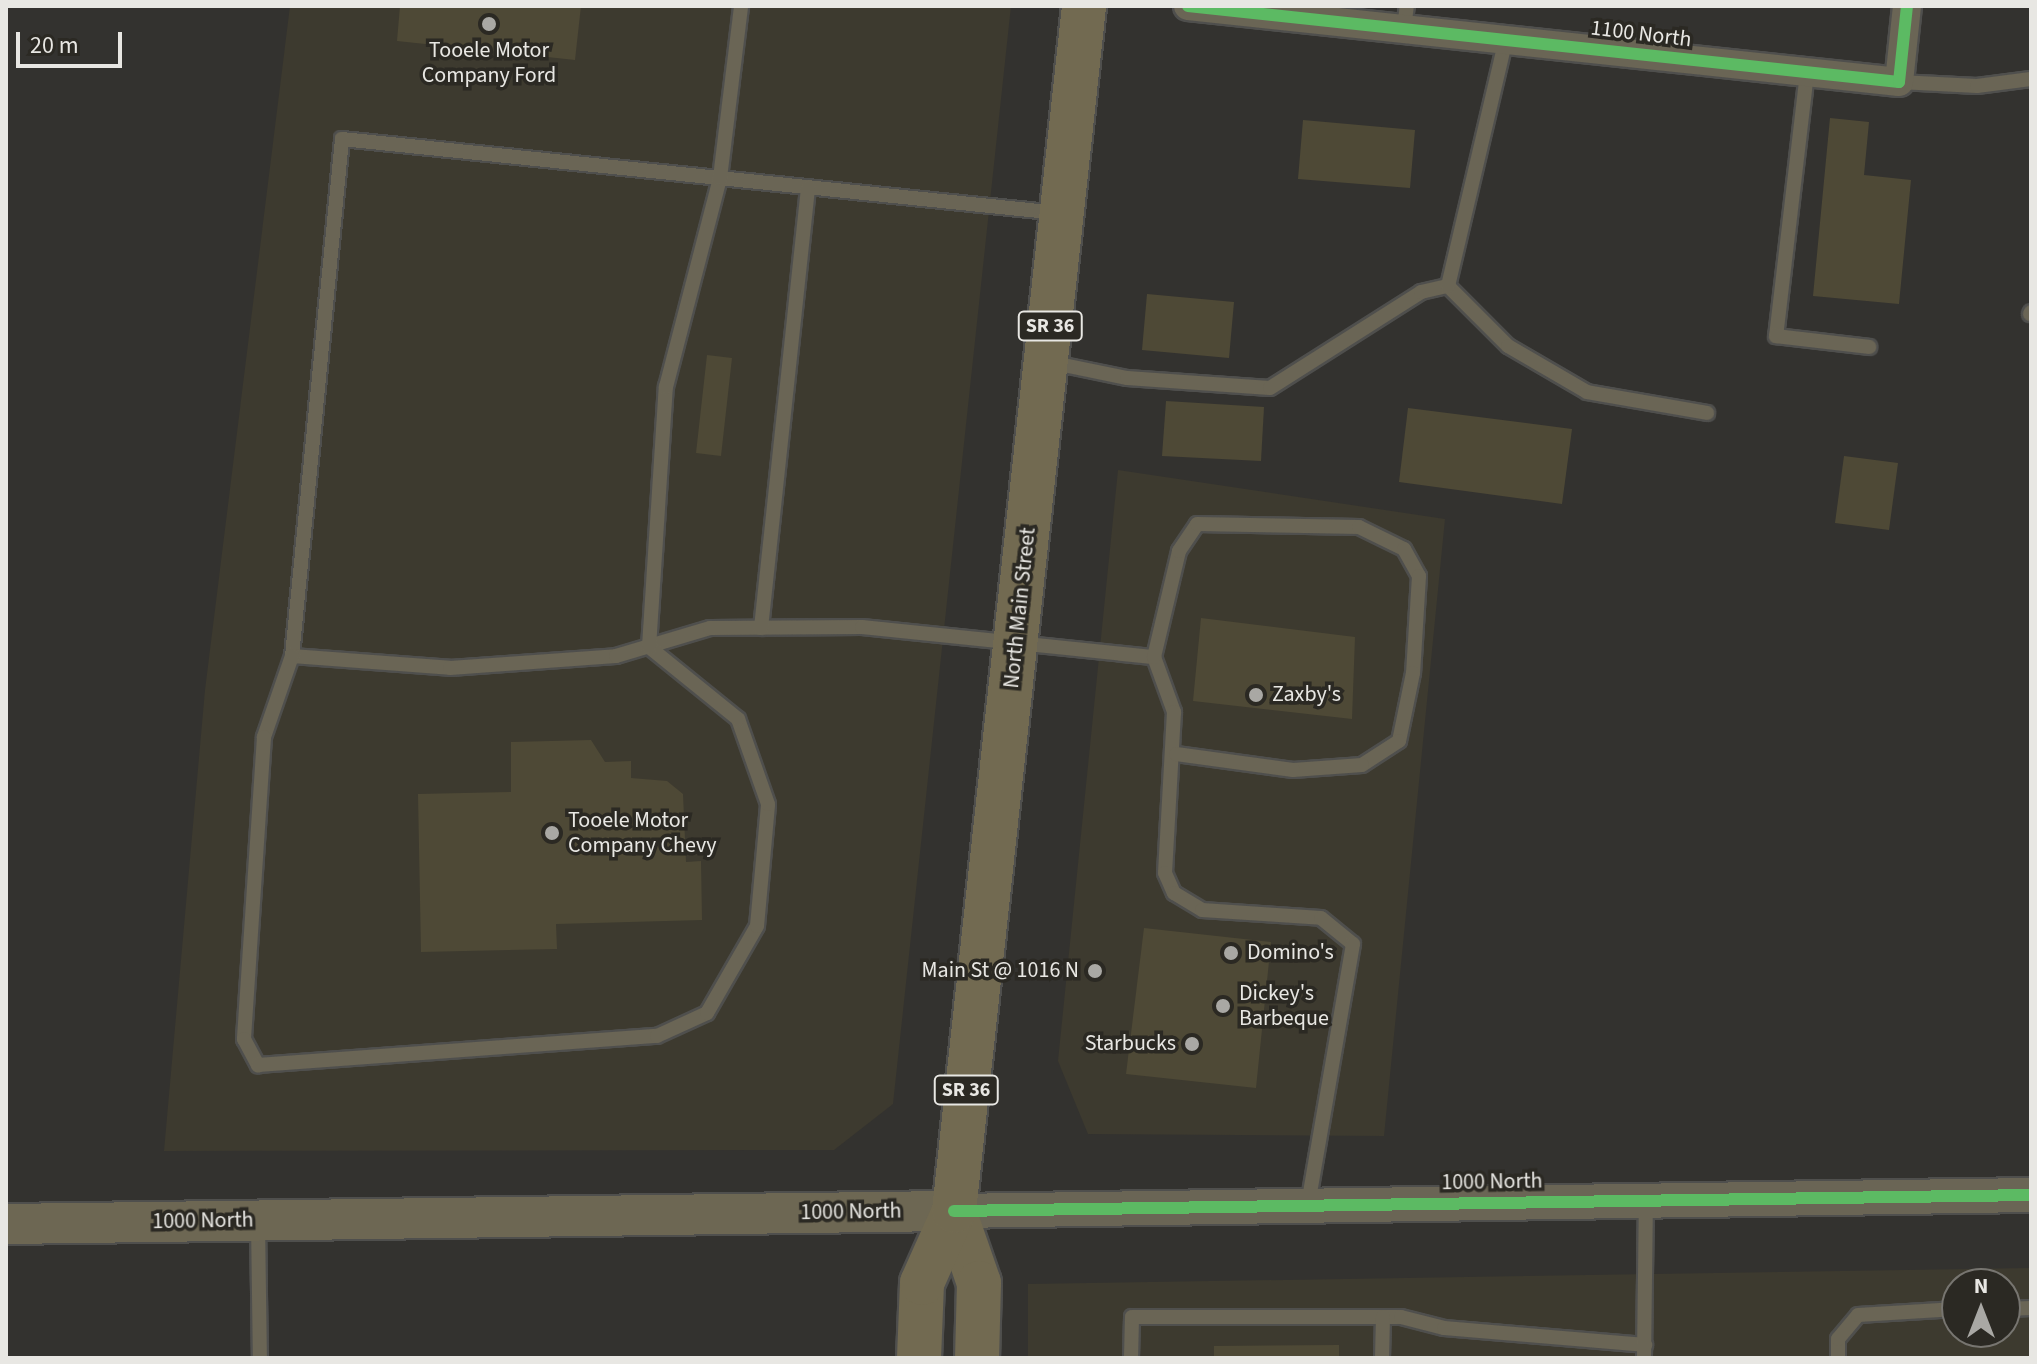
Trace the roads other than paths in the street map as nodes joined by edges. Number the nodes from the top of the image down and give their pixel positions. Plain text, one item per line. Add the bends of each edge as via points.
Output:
1 (741, 6) edge
2 (1084, 6) edge
3 (1188, 6) edge
4 (1907, 6) edge
5 (1405, 17) edge
6 (1506, 39) junction
7 (1807, 73) junction
8 (2031, 79) edge
9 (1899, 82) junction
10 (720, 178) junction
11 (808, 187) junction
12 (1062, 214) junction
13 (1448, 286) junction
14 (1869, 347) dead end
15 (1046, 361) junction
16 (1707, 413) dead end
17 (761, 628) junction
18 (1016, 646) junction
19 (649, 647) junction
20 (292, 656) junction
21 (1154, 657) junction
22 (1176, 754) junction
23 (2031, 1195) edge
24 (1646, 1200) junction
25 (1308, 1205) junction
26 (954, 1211) junction
27 (258, 1221) junction
28 (6, 1224) edge
29 (1941, 1310) edge
30 (1383, 1317) junction
31 (1644, 1352) edge
32 (260, 1358) edge
33 (919, 1358) edge
34 (977, 1358) edge
35 (1131, 1358) edge
36 (1382, 1358) edge
37 (1838, 1358) edge

1 - 10 lane
2 - 12 highway, North Main Street / SR 36
3 - 5 street, 1100 North
4 - 9 street
5 - 6 street, 1100 North
6 - 7 street, 1100 North
6 - 13 lane
7 - 9 street, 1100 North
7 - 14 lane via 1776,336
8 - 9 lane via 1977,86
10 - 11 lane
10 - 19 lane via 666,387
10 - 20 lane via 342,139
11 - 12 lane
11 - 17 lane
12 - 15 highway, North Main Street / SR 36
13 - 15 lane via 1421,292 1270,388 1127,378
13 - 16 lane via 1508,346 1587,392
15 - 18 highway, North Main Street / SR 36
17 - 18 lane via 862,627
17 - 19 lane via 710,628
18 - 21 lane
18 - 26 highway, North Main Street / SR 36
19 - 20 lane via 616,656 450,668
19 - 20 lane via 738,719 768,804 757,926 707,1013 657,1036 258,1065 244,1039 264,737
21 - 22 lane via 1174,712
21 - 22 lane via 1179,551 1197,524 1359,527 1404,549 1419,576 1413,673 1399,741 1362,765 1293,770
22 - 25 lane via 1165,873 1174,893 1202,910 1321,918 1353,944
23 - 24 street, 1000 North
24 - 25 street, 1000 North
24 - 31 lane
25 - 26 street, 1000 North
26 - 27 main road, 1000 North
26 - 33 highway, SR 36 via 922,1283
26 - 34 highway, SR 36 via 979,1283
27 - 28 main road, 1000 North
27 - 32 lane
29 - 37 lane via 1858,1315 1838,1339
30 - 31 lane
30 - 35 lane via 1132,1317
30 - 36 lane

